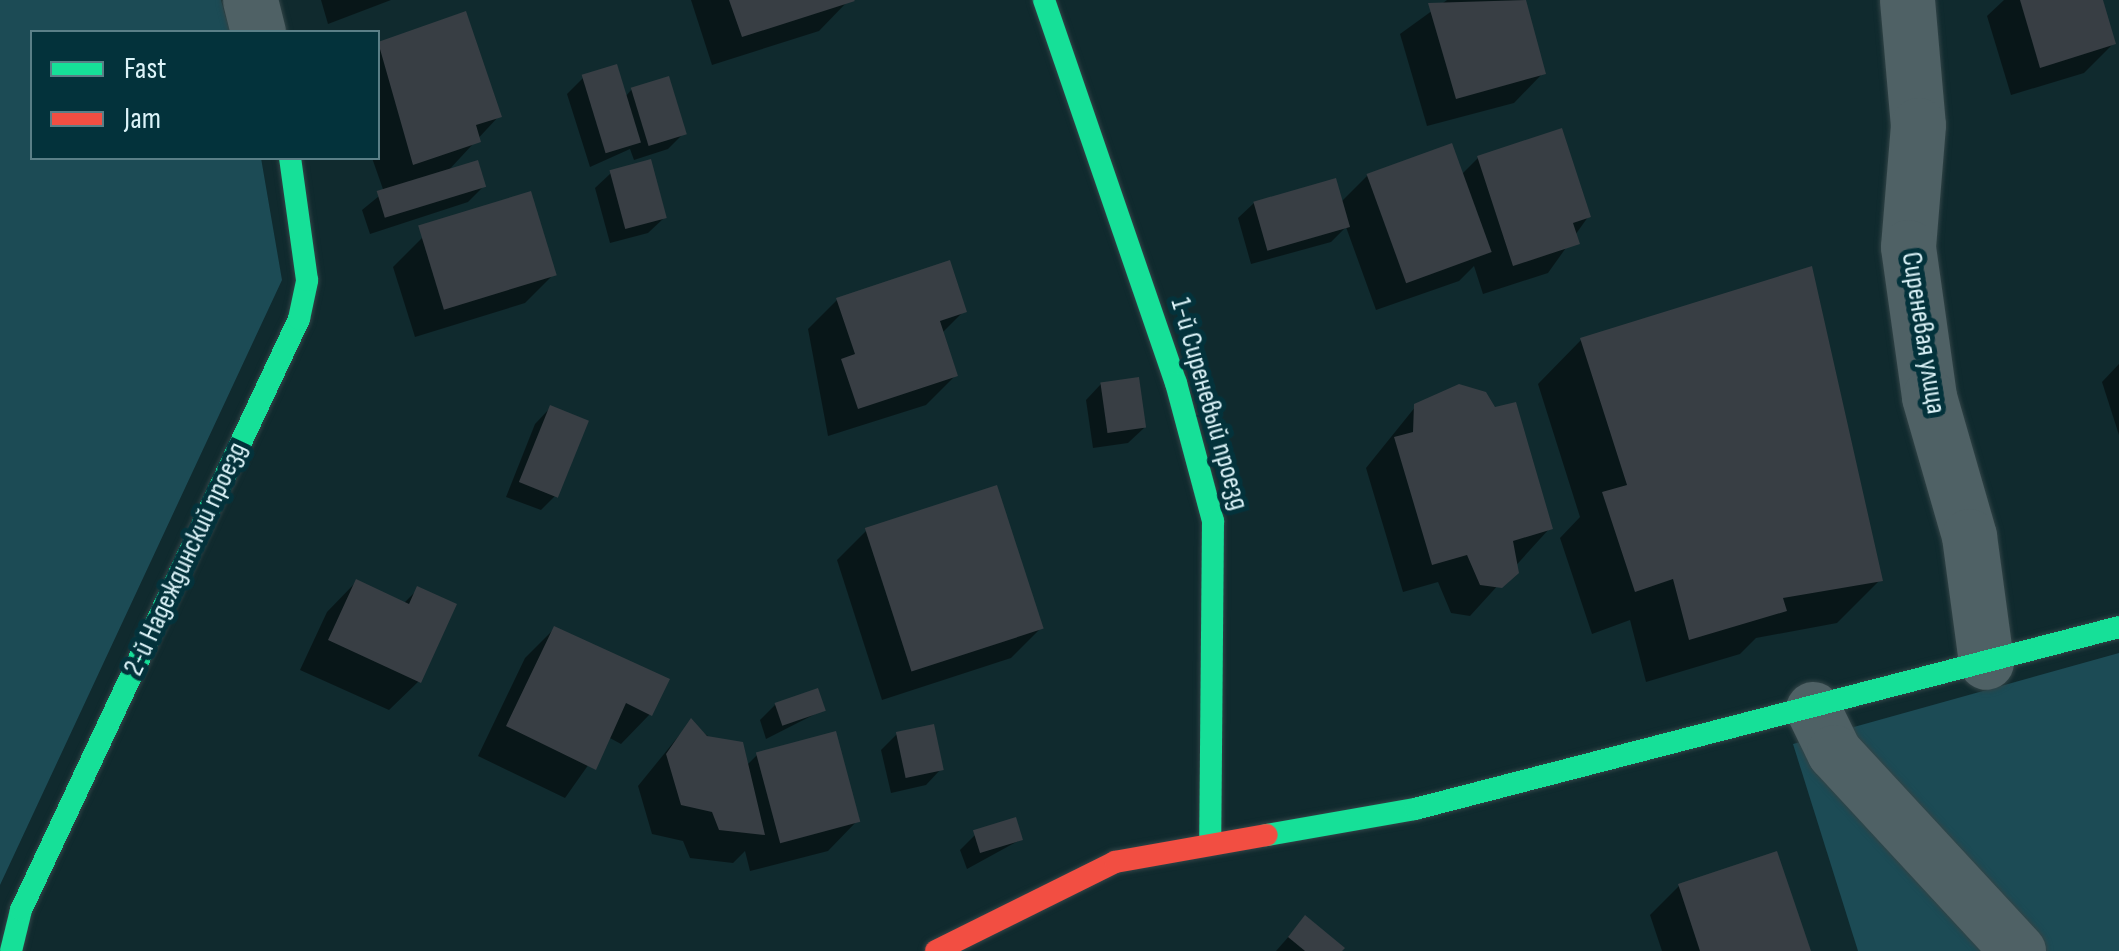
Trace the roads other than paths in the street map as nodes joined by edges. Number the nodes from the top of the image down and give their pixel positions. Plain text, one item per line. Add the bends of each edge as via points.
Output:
1 (250, 0) edge
2 (1044, 0) edge
3 (1907, 0) edge
4 (258, 30) edge
5 (290, 160) edge
6 (2119, 627) edge
7 (1986, 662) junction
8 (1814, 709) junction
9 (1210, 840) junction
10 (5, 951) edge
11 (936, 951) edge
12 (2018, 951) edge

1 - 4 street
2 - 9 street, 1-й Сиреневый проезд via 1176,383 1212,522 1220,602
3 - 7 street, Сиреневая улица via 1918,125 1908,248 1929,397 1969,536
5 - 10 street, 2-й Надеждинский проезд via 307,280 299,319
6 - 7 street
7 - 8 street
8 - 9 street via 1414,809
8 - 12 street via 1834,752
9 - 11 street via 1115,862

